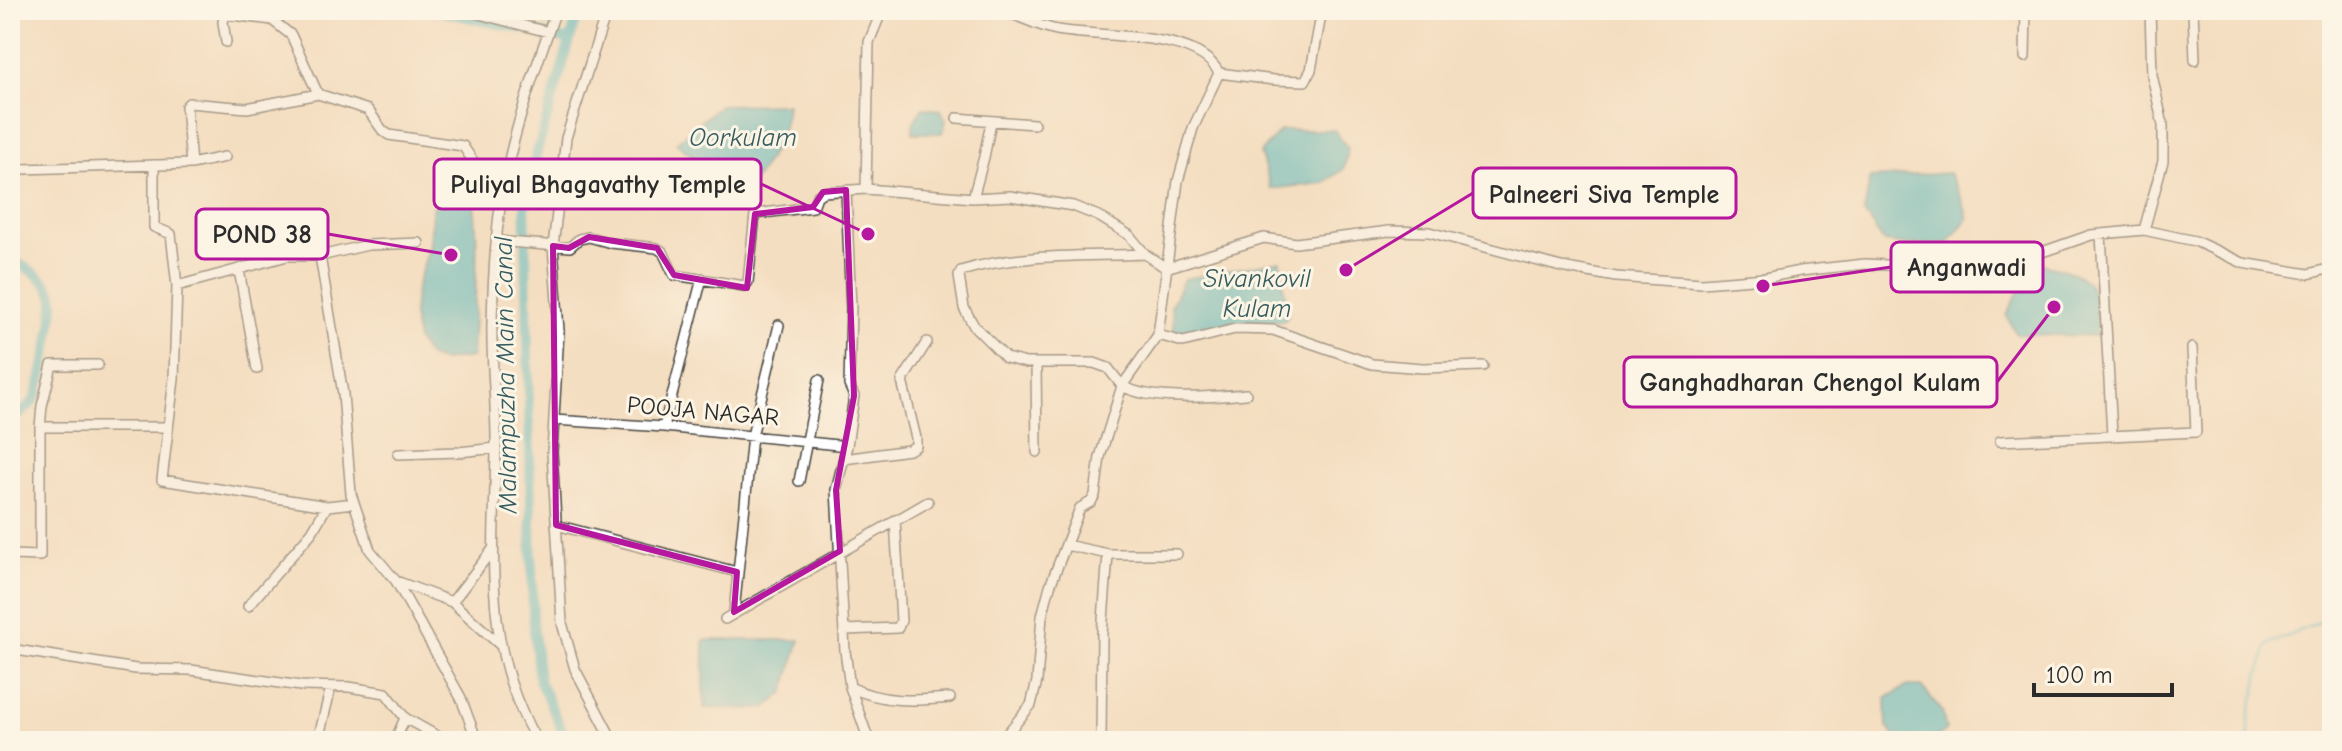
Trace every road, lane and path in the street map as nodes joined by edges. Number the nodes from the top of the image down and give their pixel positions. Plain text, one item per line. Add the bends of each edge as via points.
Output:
1 (464, 10) edge
2 (556, 10) edge
3 (607, 10) edge
4 (882, 10) edge
5 (998, 10) edge
6 (1322, 10) edge
7 (2026, 10) edge
8 (2150, 10) edge
9 (2193, 10) edge
10 (2329, 10) edge
11 (224, 12) edge
12 (547, 37) junction
13 (2332, 39) edge
14 (226, 42) dead end
15 (2025, 57) dead end
16 (2195, 60) dead end
17 (1219, 73) junction
18 (318, 94) junction
19 (957, 118) dead end
20 (991, 122) junction
21 (1034, 124) dead end
22 (225, 157) dead end
23 (191, 164) junction
24 (154, 165) junction
25 (10, 167) edge
26 (866, 189) junction
27 (846, 190) junction
28 (973, 198) junction
29 (501, 203) junction
30 (2144, 230) junction
31 (2101, 234) junction
32 (502, 241) junction
33 (419, 243) dead end
34 (553, 246) junction
35 (1145, 254) junction
36 (320, 256) junction
37 (1166, 268) junction
38 (2332, 268) edge
39 (239, 270) junction
40 (702, 278) junction
41 (177, 286) junction
42 (779, 325) dead end
43 (1158, 335) junction
44 (927, 342) dead end
45 (2192, 348) dead end
46 (1036, 363) junction
47 (98, 365) dead end
48 (1483, 366) dead end
49 (257, 369) dead end
50 (819, 380) dead end
51 (1122, 386) junction
52 (1246, 394) dead end
53 (554, 420) junction
54 (40, 427) junction
55 (166, 427) junction
56 (664, 427) junction
57 (2112, 435) junction
58 (752, 436) junction
59 (806, 441) junction
60 (2000, 441) dead end
61 (847, 446) junction
62 (496, 448) junction
63 (1037, 452) dead end
64 (398, 454) dead end
65 (844, 459) junction
66 (799, 481) dead end
67 (928, 502) dead end
68 (354, 503) junction
69 (327, 506) junction
70 (895, 520) junction
71 (556, 525) junction
72 (1066, 545) junction
73 (493, 549) junction
74 (840, 551) junction
75 (1108, 554) junction
76 (1177, 554) dead end
77 (10, 555) edge
78 (737, 572) junction
79 (396, 581) junction
80 (452, 602) junction
81 (248, 606) dead end
82 (734, 612) junction
83 (725, 619) dead end
84 (844, 630) junction
85 (501, 646) junction
86 (10, 649) edge
87 (331, 687) junction
88 (850, 687) junction
89 (950, 698) dead end
90 (405, 718) junction
91 (319, 736) dead end
92 (395, 741) edge
93 (437, 741) edge
94 (477, 741) edge
95 (537, 741) edge
96 (613, 741) edge
97 (869, 741) edge
98 (1001, 741) edge
99 (1101, 741) edge

1 - 12 street
2 - 12 street
3 - 34 street via 566,138
4 - 26 street via 869,42
5 - 17 street via 1054,30 1163,40 1213,60
6 - 17 street via 1305,81
7 - 15 street
8 - 30 street via 2163,161
9 - 16 street
10 - 13 street
11 - 14 street
11 - 18 street via 272,20 291,35
12 - 29 street via 526,96
17 - 37 street via 1193,128 1178,181
18 - 23 street via 247,108 189,103
18 - 29 street via 368,110 389,135 463,146
19 - 20 street
20 - 21 street
20 - 28 street
22 - 23 street
23 - 24 street
24 - 25 street
24 - 41 street via 154,227 171,234
26 - 27 street
26 - 28 street
27 - 40 street via 823,192 813,207 755,214 745,286
27 - 61 street via 849,385 854,396
28 - 35 street via 1010,196 1073,206 1129,235
29 - 32 street
30 - 31 street
30 - 38 street via 2195,241 2243,263 2308,274
31 - 37 street via 2022,259 1951,268 1865,264 1702,283 1616,277 1469,241 1389,231 1296,243 1264,238
31 - 57 street
32 - 34 street
32 - 62 street via 492,326
33 - 36 street via 368,245
34 - 40 street via 570,247 589,237 657,248 674,275
34 - 53 street via 559,331
35 - 37 street
35 - 46 street via 1011,261 961,271 964,308 974,326 1006,358
36 - 39 street via 287,256
36 - 68 street
37 - 43 street
39 - 41 street
39 - 49 street
40 - 56 street
41 - 55 street via 174,379
42 - 58 street
43 - 48 street via 1183,342 1235,329 1273,330 1372,364
43 - 51 street
44 - 65 street via 902,381 916,446
45 - 57 street via 2196,432
46 - 51 street via 1094,363 1108,368
46 - 63 street
47 - 54 street via 52,365
50 - 59 street
51 - 52 street via 1136,393
51 - 72 street via 1100,457 1095,495 1080,508
53 - 56 street, POOJA NAGAR
53 - 71 street
54 - 55 street
54 - 77 street via 40,556
55 - 69 street via 162,480
56 - 58 street, POOJA NAGAR
57 - 60 street
58 - 59 street, POOJA NAGAR
58 - 78 street
59 - 61 street, POOJA NAGAR
59 - 66 street
61 - 65 street
62 - 64 street
62 - 73 street
65 - 74 street via 836,490
67 - 70 street
68 - 69 street
68 - 79 street via 370,550
69 - 81 street via 312,532
70 - 74 street
70 - 84 street via 898,628
71 - 78 street
71 - 96 street via 562,623 575,669
72 - 75 street
72 - 98 street via 1042,616 1031,705
73 - 80 street
73 - 85 street
74 - 82 street
74 - 84 street
75 - 76 street
75 - 99 street
78 - 82 street
79 - 80 street
79 - 94 street via 461,698
80 - 85 street
82 - 83 street
84 - 88 street
85 - 95 street via 510,683
86 - 87 street via 136,669 191,670
87 - 90 street via 386,693
87 - 91 street
88 - 89 street via 906,702
88 - 97 street
90 - 92 street
90 - 93 street via 437,736

